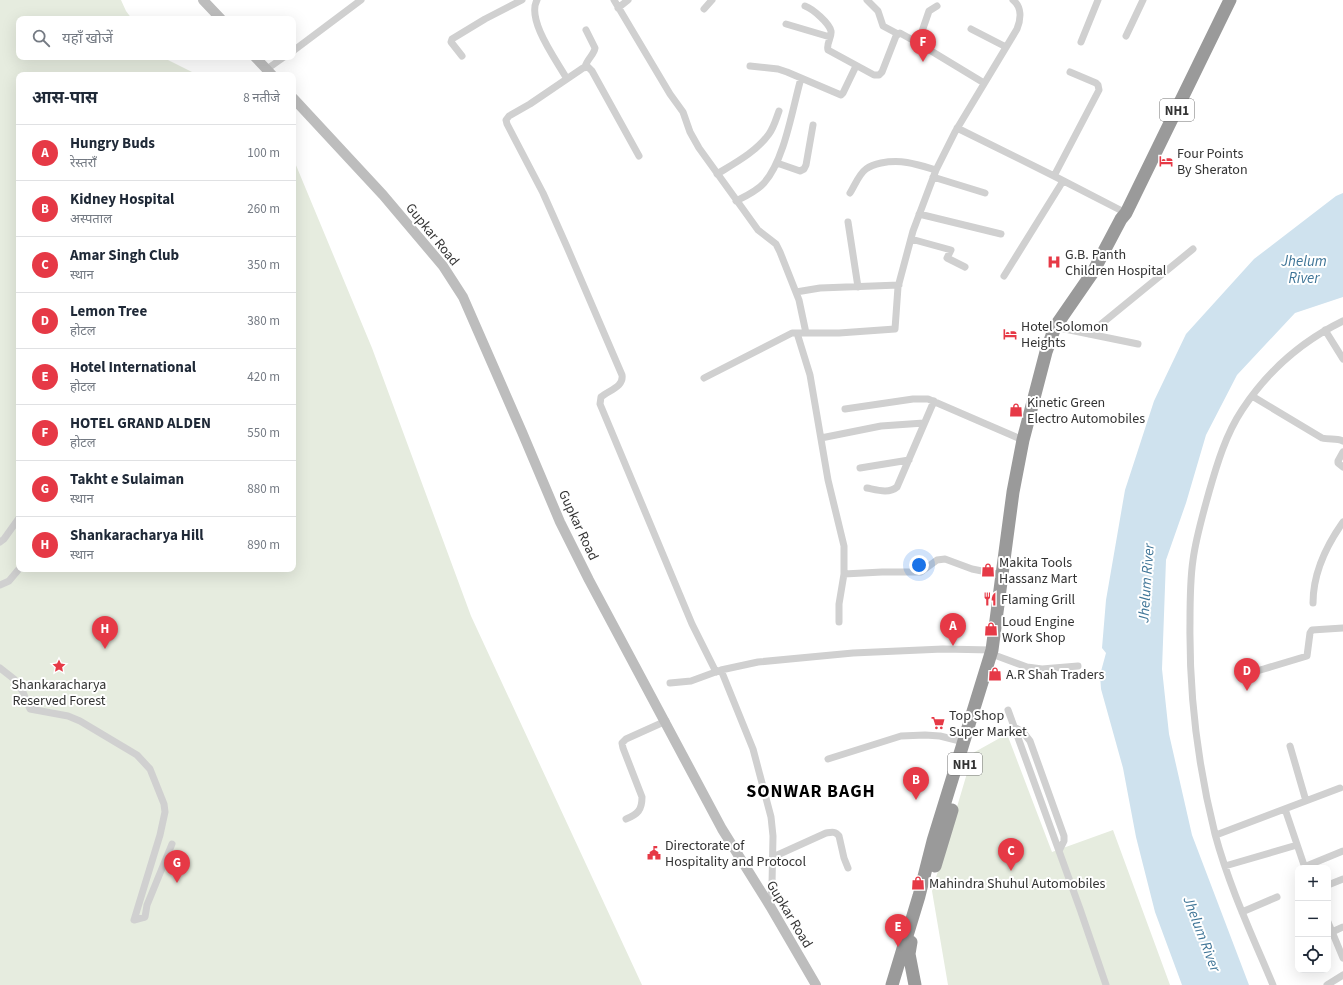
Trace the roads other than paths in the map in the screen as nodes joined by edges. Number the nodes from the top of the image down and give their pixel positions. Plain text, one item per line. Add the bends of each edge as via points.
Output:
1 (203, 0) edge
2 (361, 0) edge
3 (522, 0) edge
4 (537, 0) edge
5 (614, 0) edge
6 (628, 0) edge
7 (712, 0) edge
8 (866, 0) edge
9 (1098, 0) edge
10 (1143, 0) edge
11 (1225, 0) edge
12 (1230, 0) edge
13 (1015, 1) edge
14 (805, 6) dead end
15 (937, 6) dead end
16 (618, 8) junction
17 (704, 9) dead end
18 (217, 16) edge
19 (786, 24) dead end
20 (971, 29) dead end
21 (586, 30) dead end
22 (898, 34) junction
23 (830, 36) junction
24 (1126, 36) dead end
25 (1081, 42) dead end
26 (918, 43) junction
27 (1006, 47) junction
28 (296, 49) edge
29 (462, 56) dead end
30 (259, 60) edge
31 (281, 60) edge
32 (750, 66) dead end
33 (856, 66) junction
34 (585, 67) junction
35 (269, 72) edge
36 (1070, 72) dead end
37 (567, 79) junction
38 (800, 82) dead end
39 (984, 83) junction
40 (296, 101) edge
41 (779, 111) dead end
42 (813, 125) dead end
43 (957, 128) junction
44 (639, 156) dead end
45 (776, 163) junction
46 (934, 173) junction
47 (718, 174) junction
48 (1054, 176) junction
49 (1063, 180) junction
50 (850, 193) dead end
51 (984, 193) dead end
52 (736, 201) junction
53 (919, 214) junction
54 (1123, 215) junction
55 (848, 222) dead end
56 (1001, 234) dead end
57 (911, 239) junction
58 (1193, 249) dead end
59 (965, 267) dead end
60 (1004, 276) dead end
61 (899, 286) junction
62 (858, 287) junction
63 (796, 292) junction
64 (1343, 321) edge
65 (1055, 327) junction
66 (1325, 330) junction
67 (797, 333) junction
68 (806, 333) junction
69 (1089, 334) junction
70 (1138, 344) dead end
71 (1343, 359) edge
72 (704, 378) dead end
73 (1252, 396) junction
74 (934, 401) junction
75 (845, 409) dead end
76 (924, 423) junction
77 (821, 438) junction
78 (1023, 440) junction
79 (1343, 441) edge
80 (1343, 452) edge
81 (909, 460) junction
82 (1343, 467) edge
83 (860, 468) dead end
84 (867, 488) dead end
85 (16, 522) edge
86 (1343, 522) edge
87 (0, 542) edge
88 (16, 572) edge
89 (844, 574) junction
90 (1002, 575) junction
91 (0, 585) edge
92 (1313, 603) dead end
93 (839, 622) dead end
94 (1343, 628) edge
95 (994, 653) junction
96 (1078, 666) dead end
97 (0, 668) edge
98 (719, 671) junction
99 (1257, 671) dead end
100 (670, 684) dead end
101 (1008, 710) dead end
102 (666, 721) junction
103 (964, 742) junction
104 (1290, 746) dead end
105 (828, 759) dead end
106 (1340, 788) dead end
107 (1306, 801) junction
108 (1285, 809) junction
109 (626, 819) dead end
110 (1216, 835) junction
111 (172, 844) dead end
112 (1297, 845) junction
113 (1343, 851) edge
114 (773, 857) junction
115 (1303, 865) edge
116 (1311, 865) edge
117 (1225, 866) junction
118 (848, 868) dead end
119 (1343, 879) edge
120 (1331, 884) edge
121 (1277, 897) dead end
122 (770, 906) junction
123 (1242, 912) junction
124 (1343, 927) edge
125 (911, 931) junction
126 (1332, 932) joint
127 (906, 948) junction
128 (1343, 958) edge
129 (1343, 975) edge
130 (816, 985) edge
131 (892, 985) edge
132 (915, 985) edge
133 (1106, 985) edge
134 (1273, 985) edge
135 (1327, 985) edge

1 - 18 main road
2 - 28 street
3 - 29 street via 452,39 451,42
4 - 37 street via 534,14 537,23
5 - 16 street
6 - 16 street
7 - 17 street
8 - 22 street via 878,11 883,26
9 - 25 street
10 - 24 street
11 - 54 highway, NH1
12 - 54 highway, NH1
13 - 27 street via 1020,22
14 - 23 street via 813,10 828,27
15 - 26 street via 929,11
16 - 47 street via 684,112 693,140
19 - 23 street
20 - 27 street
21 - 34 street via 595,48
22 - 26 street
22 - 33 street via 880,74 874,76
23 - 33 street via 828,50
26 - 39 street
27 - 39 street
30 - 35 main road
31 - 35 street
32 - 33 street via 778,69 841,95
34 - 37 street
34 - 44 street via 592,71
36 - 48 street via 1096,83 1099,90
37 - 98 street via 509,116 506,122 543,193 622,375 621,383 605,393 600,404 692,624
38 - 45 street
39 - 43 street
40 - 102 main road, Gupkar Road via 433,254 462,297 560,522
41 - 47 street via 770,133 761,144
42 - 45 street via 805,168 800,170
43 - 46 street
43 - 48 street
45 - 52 street via 763,184
46 - 50 street via 898,160 878,164 862,173
46 - 51 street
46 - 53 street
47 - 52 street
48 - 49 street
49 - 54 street
49 - 60 street
52 - 63 street via 758,230 776,244
53 - 56 street
53 - 57 street
54 - 65 highway, NH1 via 1099,262
55 - 62 street
57 - 59 street via 951,250 947,258
57 - 61 street
58 - 69 street
61 - 62 street
61 - 68 street via 895,329
62 - 63 street via 815,288
63 - 68 street
64 - 66 street
65 - 69 street
65 - 78 highway, NH1
66 - 71 street
66 - 73 street via 1293,352 1265,379
67 - 68 street
67 - 72 street via 786,335
67 - 77 street via 810,375
69 - 70 street
73 - 79 street via 1322,438
73 - 110 street via 1241,410 1226,440 1212,480 1199,528 1190,585 1189,659 1193,714 1198,756
74 - 75 street via 914,399
74 - 76 street
74 - 78 street
76 - 77 street via 881,426
76 - 81 street
77 - 89 street via 844,546
78 - 90 highway, NH1 via 1009,513
80 - 82 street via 1338,461
81 - 83 street
81 - 84 street via 894,490
85 - 87 street
86 - 92 street via 1320,563 1314,585
88 - 91 street via 9,581
89 - 90 street via 921,572 937,560 945,559 972,569
89 - 93 street
90 - 95 highway, NH1
94 - 99 street via 1312,630 1307,656
95 - 96 street via 1027,667
95 - 98 street via 950,648 853,653 748,664
95 - 103 highway, NH1
95 - 125 highway, NH1 via 943,838
97 - 111 street via 14,679 23,692 30,710 68,716 80,721 137,754 150,769 165,812 134,920 145,917 147,905
98 - 100 street via 691,681
98 - 114 street via 745,727 761,776 771,817
101 - 133 street
102 - 109 street via 622,743 642,797 640,811
102 - 122 main road, Gupkar Road via 722,829
103 - 105 street via 925,734 901,736
103 - 125 highway, NH1 via 926,865
104 - 107 street
106 - 107 street
107 - 108 street
108 - 110 street
108 - 112 street
110 - 117 street
112 - 115 street
112 - 117 street
113 - 116 street
114 - 118 street via 832,832 838,836
114 - 122 street
117 - 123 street
119 - 120 street
121 - 123 street
122 - 130 main road, Gupkar Road
123 - 134 street
124 - 126 street
125 - 127 highway, NH1
126 - 128 street
127 - 131 highway, NH1
127 - 132 highway
129 - 135 street

